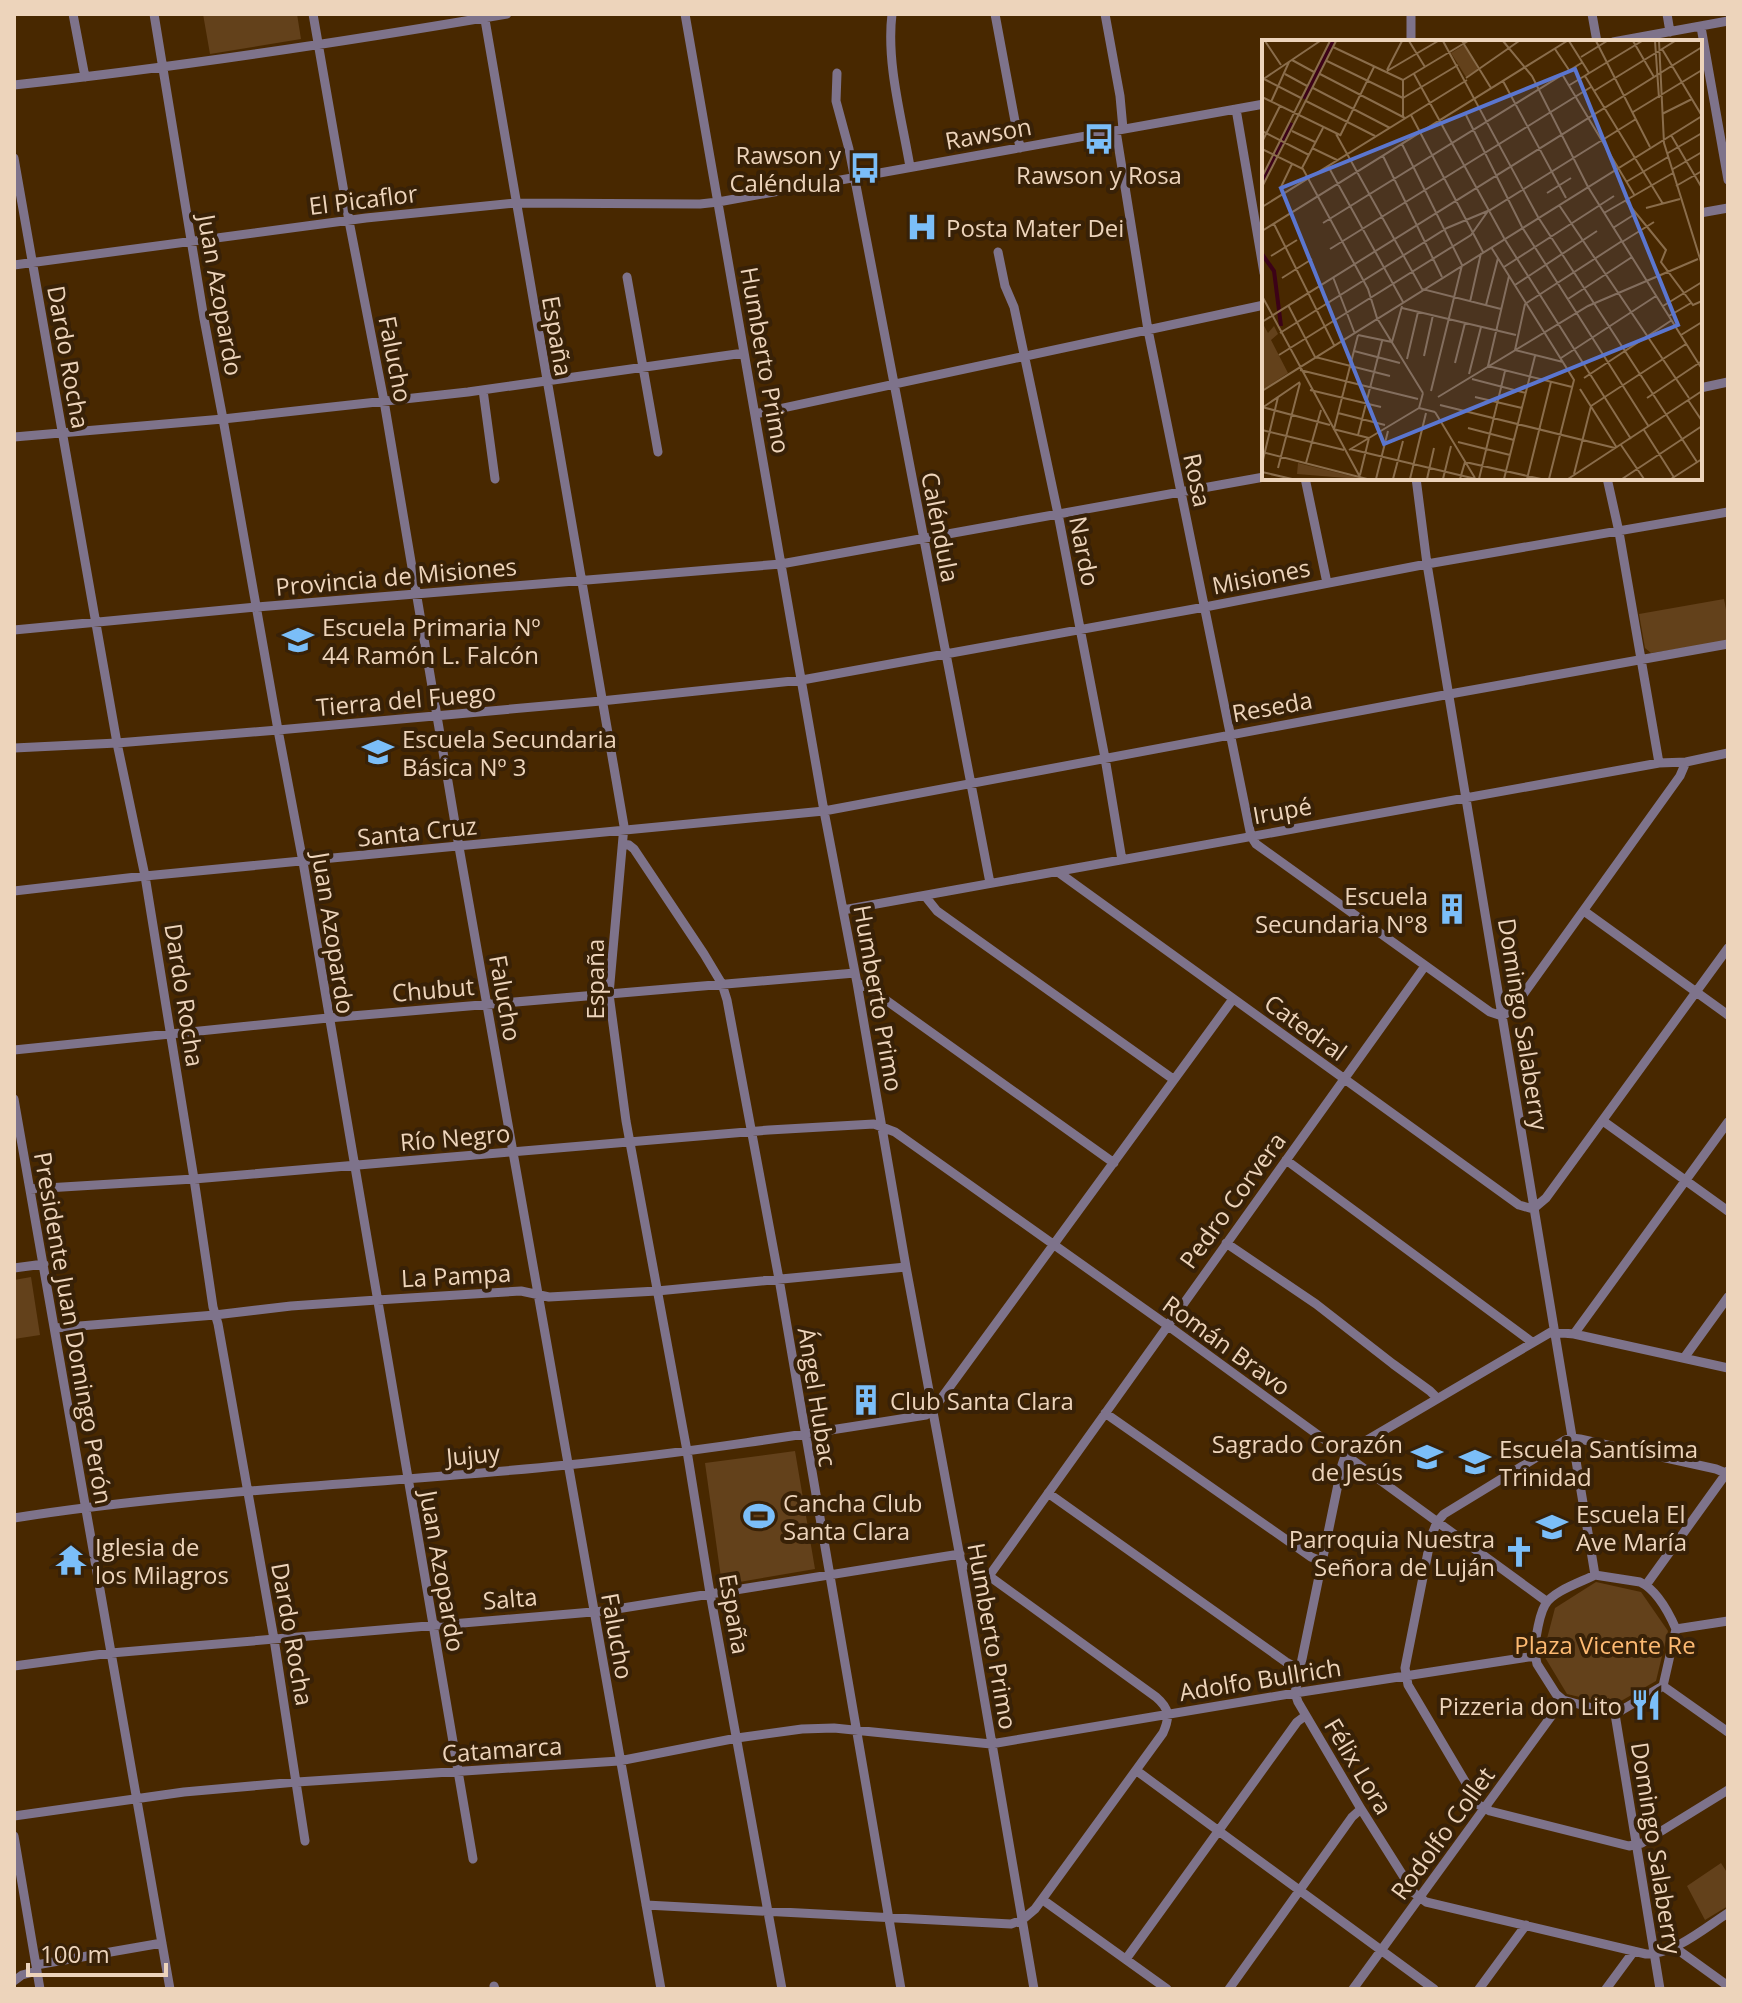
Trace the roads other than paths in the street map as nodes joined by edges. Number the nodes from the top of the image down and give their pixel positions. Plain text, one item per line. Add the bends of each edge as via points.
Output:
1 (73, 14) edge
2 (154, 14) edge
3 (313, 14) edge
4 (507, 14) edge
5 (685, 14) edge
6 (892, 14) edge
7 (995, 14) edge
8 (1105, 14) edge
9 (1411, 14) edge
10 (1592, 14) edge
11 (1667, 14) edge
12 (484, 16) edge
13 (1728, 21) edge
14 (1701, 27) junction
15 (1670, 32) junction
16 (1411, 40) edge
17 (1597, 40) edge
18 (1624, 40) edge
19 (318, 45) junction
20 (163, 67) junction
21 (837, 73) dead end
22 (85, 77) junction
23 (14, 85) edge
24 (1262, 104) edge
25 (1236, 109) junction
26 (1120, 130) junction
27 (1020, 148) junction
28 (14, 158) edge
29 (910, 167) junction
30 (854, 178) junction
31 (1728, 180) edge
32 (718, 202) junction
33 (515, 203) junction
34 (1728, 208) edge
35 (1702, 213) edge
36 (349, 221) junction
37 (191, 241) junction
38 (998, 252) dead end
39 (1262, 261) edge
40 (33, 262) junction
41 (14, 265) edge
42 (627, 277) dead end
43 (1262, 305) edge
44 (1148, 330) junction
45 (744, 353) junction
46 (1024, 356) junction
47 (643, 368) junction
48 (546, 382) junction
49 (1728, 382) edge
50 (893, 384) junction
51 (1702, 388) edge
52 (483, 390) junction
53 (384, 401) junction
54 (755, 414) junction
55 (223, 419) junction
56 (62, 433) junction
57 (14, 437) edge
58 (658, 452) dead end
59 (1262, 477) edge
60 (495, 479) dead end
61 (1305, 480) edge
62 (1416, 480) edge
63 (1607, 480) edge
64 (1180, 492) junction
65 (1728, 512) edge
66 (1058, 514) junction
67 (1619, 532) junction
68 (923, 539) junction
69 (781, 564) junction
70 (1427, 564) junction
71 (580, 581) junction
72 (1327, 583) junction
73 (417, 595) junction
74 (257, 607) junction
75 (1205, 607) junction
76 (95, 624) junction
77 (14, 630) edge
78 (1079, 630) junction
79 (1728, 644) edge
80 (946, 654) junction
81 (1642, 660) junction
82 (802, 680) junction
83 (1450, 694) junction
84 (601, 701) junction
85 (437, 716) junction
86 (278, 730) junction
87 (1230, 734) junction
88 (117, 743) junction
89 (14, 748) edge
90 (1728, 753) edge
91 (1105, 758) junction
92 (1686, 762) junction
93 (1659, 763) junction
94 (972, 782) junction
95 (1467, 798) junction
96 (824, 811) junction
97 (624, 832) junction
98 (1251, 836) junction
99 (623, 844) junction
100 (459, 847) junction
101 (1122, 860) junction
102 (303, 862) junction
103 (1058, 872) junction
104 (145, 876) junction
105 (990, 883) junction
106 (14, 891) edge
107 (925, 896) junction
108 (843, 910) junction
109 (1584, 911) junction
110 (1728, 948) edge
111 (1425, 966) junction
112 (856, 978) junction
113 (722, 984) junction
114 (1696, 992) junction
115 (609, 994) junction
116 (1233, 999) junction
117 (487, 1005) junction
118 (1728, 1015) edge
119 (1502, 1016) junction
120 (328, 1018) junction
121 (171, 1034) junction
122 (14, 1050) edge
123 (1173, 1079) junction
124 (1344, 1080) junction
125 (14, 1099) edge
126 (1603, 1121) junction
127 (1728, 1122) edge
128 (882, 1126) junction
129 (17, 1131) edge
130 (751, 1132) junction
131 (630, 1143) junction
132 (513, 1152) junction
133 (1286, 1160) junction
134 (1114, 1163) junction
135 (354, 1166) junction
136 (194, 1179) junction
137 (1686, 1180) junction
138 (30, 1189) junction
139 (1533, 1209) junction
140 (1728, 1211) edge
141 (1226, 1243) junction
142 (1053, 1244) junction
143 (44, 1264) junction
144 (906, 1267) junction
145 (14, 1268) edge
146 (779, 1279) junction
147 (657, 1291) junction
148 (538, 1294) junction
149 (1728, 1297) edge
150 (377, 1300) junction
151 (215, 1315) junction
152 (1167, 1325) junction
153 (55, 1328) junction
154 (1554, 1331) junction
155 (1574, 1334) junction
156 (1532, 1342) junction
157 (1684, 1358) junction
158 (1728, 1368) edge
159 (1437, 1398) junction
160 (932, 1411) junction
161 (1105, 1413) junction
162 (804, 1434) junction
163 (1572, 1438) junction
164 (687, 1451) junction
165 (1345, 1456) junction
166 (568, 1465) junction
167 (1728, 1473) edge
168 (408, 1480) junction
169 (248, 1492) junction
170 (1048, 1493) junction
171 (85, 1506) junction
172 (14, 1518) edge
173 (1437, 1522) junction
174 (961, 1559) junction
175 (1321, 1561) junction
176 (828, 1574) junction
177 (1595, 1575) junction
178 (989, 1576) junction
179 (1646, 1585) junction
180 (710, 1593) junction
181 (1546, 1601) junction
182 (594, 1611) junction
183 (1728, 1621) edge
184 (432, 1625) junction
185 (1676, 1629) junction
186 (274, 1639) junction
187 (111, 1653) junction
188 (1535, 1656) junction
189 (14, 1666) edge
190 (1299, 1669) junction
191 (1405, 1676) junction
192 (1663, 1686) junction
193 (1295, 1693) junction
194 (1563, 1700) junction
195 (1169, 1714) junction
196 (1615, 1714) junction
197 (1305, 1716) junction
198 (856, 1730) junction
199 (1728, 1732) edge
200 (737, 1738) junction
201 (991, 1744) junction
202 (619, 1761) junction
203 (1137, 1771) junction
204 (457, 1772) junction
205 (297, 1782) junction
206 (1728, 1790) edge
207 (136, 1798) junction
208 (1484, 1808) junction
209 (1361, 1809) junction
210 (14, 1816) edge
211 (1219, 1831) junction
212 (14, 1836) edge
213 (305, 1841) dead end
214 (1635, 1845) junction
215 (473, 1859) dead end
216 (1300, 1891) junction
217 (1419, 1899) junction
218 (1043, 1900) junction
219 (646, 1905) junction
220 (769, 1912) junction
221 (1728, 1913) edge
222 (889, 1919) junction
223 (1022, 1920) junction
224 (1526, 1925) junction
225 (162, 1943) junction
226 (1674, 1947) junction
227 (1381, 1950) junction
228 (1634, 1951) junction
229 (1655, 1954) junction
230 (1126, 1959) junction
231 (36, 1968) junction
232 (14, 1981) edge
233 (1728, 1986) edge
234 (40, 1989) edge
235 (170, 1989) edge
236 (661, 1989) edge
237 (782, 1989) edge
238 (901, 1989) edge
239 (1034, 1989) edge
240 (1167, 1989) edge
241 (1229, 1989) edge
242 (1353, 1989) edge
243 (1434, 1989) edge
244 (1479, 1989) edge
245 (1606, 1989) edge
246 (1660, 1989) edge

1 - 22 street
2 - 20 street, Juan Azopardo
3 - 19 street, Falucho
4 - 12 street
5 - 32 street, Humberto Primo
6 - 29 street via 894,73
7 - 27 street
8 - 26 street, Rosa via 1120,96
9 - 16 street
10 - 17 street
11 - 15 street
12 - 19 street
12 - 33 street, España
13 - 14 street
14 - 15 street
14 - 31 street
15 - 18 street
19 - 20 street
19 - 36 street, Falucho
20 - 22 street
20 - 37 street, Juan Azopardo
21 - 30 street, Caléndula via 836,101
22 - 23 street
24 - 25 street, Rawson
25 - 26 street, Rawson
25 - 39 street
26 - 27 street, Rawson
26 - 44 street, Rosa
27 - 29 street, Rawson
28 - 40 street, Dardo Rocha
29 - 30 street, Rawson
30 - 32 street, Rawson
30 - 50 street, Caléndula
32 - 33 street, El Picaflor
32 - 45 street, Humberto Primo
33 - 36 street, El Picaflor
33 - 48 street, España
34 - 35 street
36 - 37 street, El Picaflor
36 - 53 street, Falucho
37 - 40 street, El Picaflor
37 - 55 street, Juan Azopardo
38 - 46 street, Nardo
40 - 41 street, El Picaflor
40 - 56 street, Dardo Rocha
42 - 47 street
43 - 44 street
44 - 46 street
44 - 64 street, Rosa
45 - 47 street
45 - 54 street, Humberto Primo
46 - 50 street
46 - 66 street, Nardo
47 - 48 street
47 - 58 street
48 - 52 street
48 - 71 street, España
49 - 51 street
50 - 54 street
50 - 68 street, Caléndula
52 - 53 street
52 - 60 street
53 - 55 street
53 - 73 street, Falucho
54 - 69 street, Humberto Primo
55 - 56 street
55 - 74 street, Juan Azopardo
56 - 57 street
56 - 76 street, Dardo Rocha
59 - 64 street, Provincia de Misiones
61 - 72 street
62 - 70 street, Domingo Salaberry
63 - 67 street
64 - 66 street, Provincia de Misiones
64 - 75 street, Rosa
65 - 67 street, Misiones
66 - 68 street, Provincia de Misiones
66 - 78 street, Nardo
67 - 70 street, Misiones
67 - 81 street
68 - 69 street, Provincia de Misiones
68 - 80 street, Caléndula
69 - 71 street, Provincia de Misiones
69 - 82 street, Humberto Primo
70 - 72 street, Misiones
70 - 83 street, Domingo Salaberry
71 - 73 street, Provincia de Misiones
71 - 84 street, España
72 - 75 street, Misiones
73 - 74 street, Provincia de Misiones
73 - 85 street, Falucho
74 - 76 street, Provincia de Misiones
74 - 86 street, Juan Azopardo
75 - 78 street, Misiones
75 - 87 street, Rosa
76 - 77 street, Provincia de Misiones
76 - 88 street, Dardo Rocha
78 - 80 street, Misiones
78 - 91 street, Nardo
79 - 81 street, Reseda
80 - 82 street, Misiones
80 - 94 street, Caléndula
81 - 83 street, Reseda
81 - 93 street
82 - 84 street, Tierra del Fuego
82 - 96 street, Humberto Primo
83 - 87 street, Reseda
83 - 95 street, Domingo Salaberry
84 - 85 street, Tierra del Fuego
84 - 97 street, España
85 - 86 street, Tierra del Fuego
85 - 100 street, Falucho
86 - 88 street, Tierra del Fuego
86 - 102 street, Juan Azopardo
87 - 91 street, Reseda
87 - 98 street, Rosa
88 - 89 street, Tierra del Fuego
88 - 104 street, Dardo Rocha
90 - 92 street, Irupé
91 - 94 street, Reseda
91 - 101 street, Nardo
92 - 93 street, Irupé
92 - 109 street
93 - 95 street, Irupé
94 - 96 street, Reseda
94 - 105 street, Caléndula
95 - 98 street, Irupé
95 - 119 street, Domingo Salaberry
96 - 97 street, Santa Cruz
96 - 108 street, Humberto Primo
97 - 99 street, España
97 - 100 street, Santa Cruz
98 - 101 street, Irupé
98 - 111 street via 1263,850
99 - 113 street, Ángel Hubac via 634,849
99 - 115 street, España
100 - 102 street, Santa Cruz
100 - 117 street, Falucho
101 - 103 street, Irupé
102 - 104 street, Santa Cruz
102 - 120 street, Juan Azopardo
103 - 105 street, Irupé
103 - 116 street, Catedral
104 - 106 street, Santa Cruz
104 - 121 street, Dardo Rocha
105 - 107 street, Irupé
107 - 108 street, Irupé
107 - 123 street via 937,911
108 - 112 street, Humberto Primo
109 - 114 street
109 - 119 street via 1512,1010
110 - 114 street
111 - 119 street
111 - 124 street, Pedro Corvera
112 - 113 street, Chubut
112 - 128 street, Humberto Primo
112 - 134 street
113 - 115 street, Chubut
113 - 130 street, Ángel Hubac
114 - 118 street
114 - 126 street
115 - 117 street, Chubut
115 - 131 street, España
116 - 123 street
116 - 124 street, Catedral
117 - 120 street, Chubut
117 - 132 street, Falucho
119 - 139 street, Domingo Salaberry
120 - 121 street, Chubut
120 - 135 street, Juan Azopardo
121 - 122 street, Chubut
121 - 136 street, Dardo Rocha
123 - 134 street
124 - 133 street, Pedro Corvera
124 - 139 street, Catedral via 1519,1205
125 - 129 street, Presidente Juan Domingo Perón
126 - 137 street
126 - 139 street
127 - 137 street
128 - 130 street, Río Negro
128 - 142 street, Román Bravo
128 - 144 street, Humberto Primo
129 - 138 street, Presidente Juan Domingo Perón
130 - 131 street, Río Negro
130 - 146 street, Ángel Hubac
131 - 132 street, Río Negro
131 - 147 street, España
132 - 135 street, Río Negro
132 - 148 street, Falucho
133 - 141 street, Pedro Corvera
133 - 156 street
134 - 142 street
135 - 136 street, Río Negro
135 - 150 street, Juan Azopardo
136 - 138 street, Río Negro
136 - 151 street, Dardo Rocha
137 - 140 street
137 - 155 street
138 - 143 street, Presidente Juan Domingo Perón
139 - 154 street, Domingo Salaberry
141 - 152 street, Pedro Corvera
141 - 159 street via 1316,1304
142 - 152 street, Román Bravo
142 - 160 street
143 - 145 street
143 - 153 street, Presidente Juan Domingo Perón
144 - 146 street, La Pampa
144 - 160 street, Humberto Primo
146 - 147 street, La Pampa
146 - 162 street, Ángel Hubac
147 - 148 street, La Pampa
147 - 164 street, España
148 - 150 street, La Pampa
148 - 166 street, Falucho
149 - 157 street
150 - 151 street, La Pampa
150 - 168 street, Juan Azopardo
151 - 153 street, La Pampa
151 - 169 street, Dardo Rocha
152 - 161 street, Pedro Corvera
152 - 165 street, Román Bravo
153 - 171 street, Presidente Juan Domingo Perón
154 - 155 street
154 - 156 street
154 - 163 street, Domingo Salaberry
155 - 157 street
156 - 159 street
157 - 158 street
159 - 165 street
160 - 162 street, Jujuy
160 - 174 street, Humberto Primo
161 - 170 street, Pedro Corvera
161 - 175 street
162 - 164 street, Jujuy
162 - 176 street, Ángel Hubac
163 - 167 street
163 - 173 street
163 - 177 street, Domingo Salaberry
164 - 166 street, Jujuy
164 - 180 street, España
165 - 173 street, Román Bravo
165 - 175 street
166 - 168 street, Jujuy
166 - 182 street, Falucho
167 - 179 street
168 - 169 street, Jujuy
168 - 184 street, Juan Azopardo
169 - 171 street, Jujuy
169 - 186 street, Dardo Rocha
170 - 178 street, Pedro Corvera
170 - 190 street
171 - 172 street, Jujuy
171 - 187 street, Presidente Juan Domingo Perón
173 - 181 street, Román Bravo
173 - 191 street
174 - 176 street, Salta
174 - 178 street
174 - 201 street, Humberto Primo
175 - 190 street
176 - 180 street, Salta
176 - 198 street, Ángel Hubac
177 - 179 street
177 - 181 street
178 - 195 street via 1156,1697
179 - 185 street
180 - 182 street, Salta
180 - 200 street, España
181 - 188 street
182 - 184 street, Salta
182 - 202 street, Falucho
183 - 185 street
184 - 186 street, Salta
184 - 204 street, Juan Azopardo
185 - 192 street
186 - 187 street, Salta
186 - 205 street, Dardo Rocha
187 - 189 street, Salta
187 - 207 street, Presidente Juan Domingo Perón
188 - 191 street, Adolfo Bullrich
188 - 194 street
190 - 193 street
191 - 193 street, Adolfo Bullrich
191 - 208 street
192 - 196 street
192 - 199 street
193 - 195 street, Adolfo Bullrich
193 - 197 street, Félix Lora
194 - 196 street
194 - 208 street, Rodolfo Collet
195 - 201 street, Adolfo Bullrich
195 - 203 street via 1163,1733
196 - 214 street, Domingo Salaberry
197 - 209 street, Félix Lora
197 - 211 street
198 - 200 street, Catamarca via 810,1729
198 - 201 street, Catamarca
198 - 222 street, Ángel Hubac
200 - 202 street, Catamarca
200 - 220 street, España
201 - 223 street, Humberto Primo
202 - 204 street, Catamarca
202 - 219 street, Falucho
203 - 211 street
203 - 218 street
204 - 205 street, Catamarca
204 - 215 street, Juan Azopardo
205 - 207 street, Catamarca
205 - 213 street, Dardo Rocha
206 - 214 street
207 - 210 street, Catamarca
207 - 225 street, Presidente Juan Domingo Perón
208 - 214 street
208 - 217 street, Rodolfo Collet
209 - 216 street
209 - 217 street, Félix Lora
211 - 216 street
211 - 230 street
212 - 231 street
214 - 229 street, Domingo Salaberry
216 - 227 street
216 - 241 street
217 - 224 street
217 - 227 street, Rodolfo Collet
218 - 223 street
218 - 230 street
219 - 220 street
219 - 236 street, Falucho
220 - 222 street
220 - 237 street, España
221 - 226 street
222 - 223 street via 1011,1924
222 - 238 street, Ángel Hubac
223 - 239 street, Humberto Primo
224 - 228 street
224 - 244 street
225 - 231 street
225 - 235 street, Presidente Juan Domingo Perón
226 - 229 street
226 - 233 street
227 - 242 street, Rodolfo Collet
227 - 243 street
228 - 229 street
228 - 245 street
229 - 246 street, Domingo Salaberry
230 - 240 street
231 - 232 street
231 - 234 street

